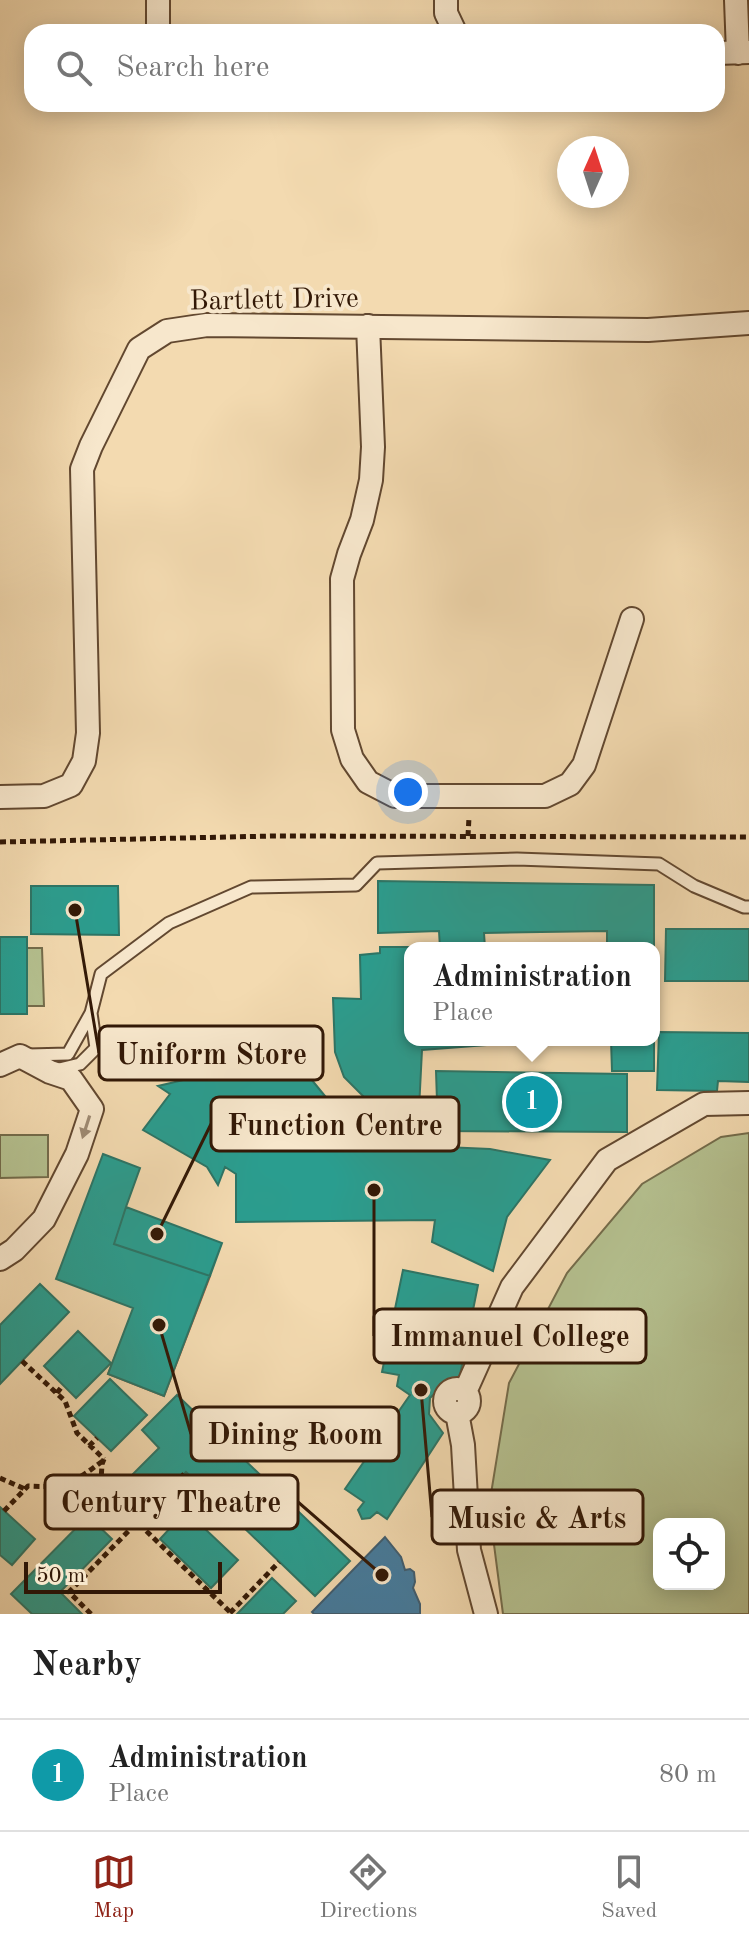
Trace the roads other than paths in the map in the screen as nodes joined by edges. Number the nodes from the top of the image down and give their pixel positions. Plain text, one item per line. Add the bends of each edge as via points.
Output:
1 (158, 0) edge
2 (446, 0) edge
3 (736, 0) edge
4 (158, 24) edge
5 (451, 24) edge
6 (735, 53) edge
7 (749, 323) edge
8 (368, 326) junction
9 (632, 619) dead end
10 (0, 797) edge
11 (749, 907) edge
12 (91, 1013) junction
13 (10, 1060) edge
14 (50, 1072) junction
15 (749, 1103) edge
16 (0, 1259) edge
17 (486, 1614) edge

1 - 4 street
2 - 5 street
3 - 6 street
7 - 8 street, Bartlett Drive via 648,330
8 - 9 street via 371,480 342,579 343,730 352,759 368,782 395,796 545,796 570,784 584,765
8 - 10 street, Bartlett Drive via 207,325 167,331 139,349 82,469 88,733 84,761 71,785 44,796
11 - 12 lane via 694,886 659,864 517,859 377,863 356,885 251,887 169,923 101,974
12 - 13 lane via 68,1054
12 - 14 lane via 96,1048 80,1064
13 - 14 street
14 -> 16 street via 71,1079 92,1109 77,1154 44,1219
15 - 17 street via 704,1104 607,1160 512,1287 465,1392 469,1405 457,1413 469,1550

